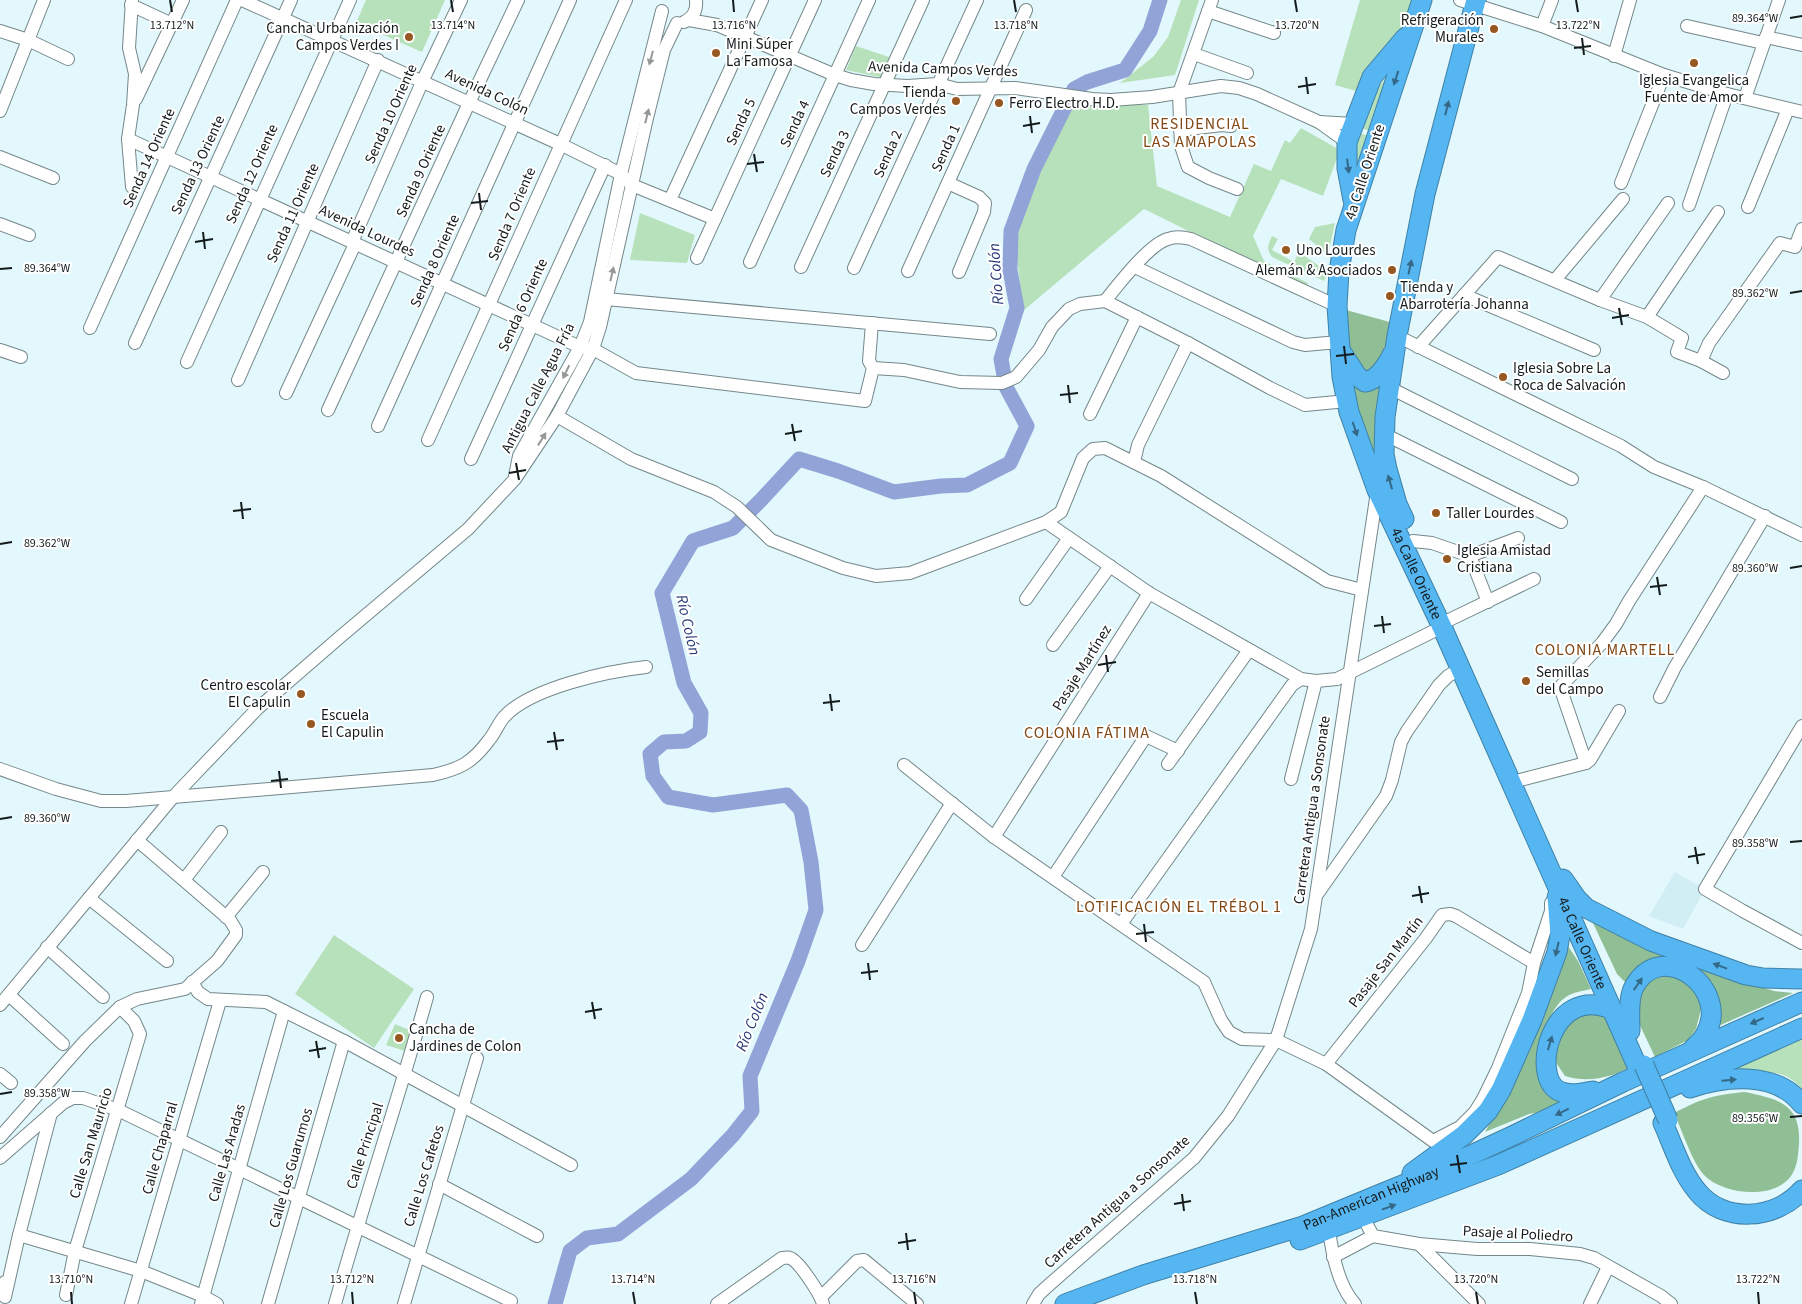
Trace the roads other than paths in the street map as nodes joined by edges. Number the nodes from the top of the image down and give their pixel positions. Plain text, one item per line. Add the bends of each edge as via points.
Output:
1 (44, 0) edge
2 (183, 0) edge
3 (237, 0) edge
4 (242, 0) edge
5 (291, 0) edge
6 (350, 0) edge
7 (461, 0) edge
8 (518, 0) edge
9 (570, 0) edge
10 (626, 0) edge
11 (762, 0) edge
12 (815, 0) edge
13 (869, 0) edge
14 (924, 0) edge
15 (977, 0) edge
16 (1422, 0) edge
17 (1552, 0) edge
18 (1630, 0) edge
19 (1779, 0) edge
20 (696, 1) edge
21 (1470, 2) edge
22 (131, 3) edge
23 (660, 4) edge
24 (1210, 5) edge
25 (1026, 10) dead end
26 (283, 18) junction
27 (683, 21) junction
28 (172, 24) junction
29 (717, 25) junction
30 (1542, 26) junction
31 (1687, 26) dead end
32 (0, 30) edge
33 (1411, 32) junction
34 (1274, 33) dead end
35 (745, 37) junction
36 (331, 39) junction
37 (28, 40) junction
38 (1764, 40) junction
39 (1802, 45) edge
40 (1194, 54) junction
41 (789, 56) junction
42 (1614, 56) junction
43 (68, 59) dead end
44 (378, 60) junction
45 (1247, 72) dead end
46 (1664, 75) junction
47 (835, 76) junction
48 (423, 80) junction
49 (938, 84) junction
50 (886, 85) junction
51 (991, 88) junction
52 (1179, 93) junction
53 (1727, 94) junction
54 (2, 97) edge
55 (1745, 98) junction
56 (469, 103) junction
57 (133, 105) junction
58 (1788, 109) junction
59 (0, 111) edge
60 (1802, 112) edge
61 (1319, 122) junction
62 (515, 124) junction
63 (1354, 124) junction
64 (1231, 126) dead end
65 (1180, 130) junction
66 (128, 139) junction
67 (1347, 142) junction
68 (560, 144) junction
69 (0, 156) edge
70 (167, 157) junction
71 (605, 165) junction
72 (621, 174) junction
73 (211, 177) junction
74 (53, 178) dead end
75 (948, 183) junction
76 (1621, 183) dead end
77 (632, 185) junction
78 (132, 187) dead end
79 (1237, 189) dead end
80 (259, 199) junction
81 (1623, 199) dead end
82 (670, 200) junction
83 (1668, 203) dead end
84 (1354, 204) junction
85 (1689, 204) dead end
86 (1748, 207) dead end
87 (1718, 212) dead end
88 (714, 219) junction
89 (307, 221) junction
90 (0, 224) edge
91 (1802, 230) edge
92 (30, 235) dead end
93 (354, 243) junction
94 (698, 258) dead end
95 (750, 262) dead end
96 (396, 263) junction
97 (801, 267) dead end
98 (1135, 267) junction
99 (854, 268) dead end
100 (908, 271) dead end
101 (959, 272) dead end
102 (1555, 280) junction
103 (443, 284) junction
104 (1464, 295) junction
105 (606, 299) junction
106 (1600, 300) junction
107 (1105, 301) junction
108 (490, 306) junction
109 (1337, 306) junction
110 (1137, 317) junction
111 (1647, 317) junction
112 (872, 323) junction
113 (532, 325) junction
114 (90, 328) dead end
115 (990, 334) dead end
116 (1188, 342) junction
117 (135, 343) dead end
118 (1396, 343) junction
119 (1338, 344) junction
120 (1418, 347) junction
121 (586, 348) junction
122 (0, 350) edge
123 (1594, 350) dead end
124 (21, 358) dead end
125 (1701, 361) junction
126 (187, 362) dead end
127 (873, 368) junction
128 (1723, 373) dead end
129 (238, 380) dead end
130 (1390, 388) junction
131 (286, 393) dead end
132 (1347, 400) junction
133 (328, 410) dead end
134 (1090, 414) dead end
135 (557, 416) junction
136 (378, 426) dead end
137 (1384, 434) junction
138 (428, 440) dead end
139 (471, 459) dead end
140 (1134, 462) junction
141 (515, 479) junction
142 (1572, 479) dead end
143 (1703, 487) junction
144 (1377, 490) junction
145 (1765, 516) junction
146 (1046, 522) junction
147 (1560, 522) dead end
148 (1802, 535) edge
149 (1069, 538) junction
150 (1518, 538) dead end
151 (1413, 541) junction
152 (1470, 556) junction
153 (1110, 566) junction
154 (1534, 580) dead end
155 (1362, 590) junction
156 (1149, 593) junction
157 (1026, 599) dead end
158 (1488, 602) junction
159 (1445, 624) junction
160 (1053, 645) dead end
161 (1249, 650) junction
162 (646, 667) dead end
163 (1460, 669) junction
164 (1348, 674) junction
165 (1301, 679) junction
166 (1316, 681) junction
167 (1660, 697) dead end
168 (1619, 711) dead end
169 (1802, 726) edge
170 (1178, 751) junction
171 (1586, 763) junction
172 (1168, 764) dead end
173 (904, 765) dead end
174 (0, 769) edge
175 (1291, 779) dead end
176 (1520, 780) junction
177 (174, 796) junction
178 (952, 803) junction
179 (222, 832) dead end
180 (994, 837) junction
181 (137, 840) junction
182 (1546, 863) junction
183 (263, 872) dead end
184 (1053, 877) junction
185 (184, 880) junction
186 (1560, 882) junction
187 (1316, 895) junction
188 (89, 898) junction
189 (226, 917) junction
190 (1121, 924) junction
191 (1802, 943) edge
192 (862, 945) dead end
193 (47, 947) junction
194 (167, 961) dead end
195 (1534, 963) junction
196 (1802, 979) edge
197 (192, 982) junction
198 (103, 997) dead end
199 (427, 997) dead end
200 (4, 1000) edge
201 (220, 1001) junction
202 (1802, 1002) edge
203 (120, 1007) junction
204 (1611, 1009) junction
205 (284, 1011) junction
206 (1802, 1028) edge
207 (1630, 1031) junction
208 (1276, 1040) junction
209 (344, 1041) junction
210 (63, 1044) dead end
211 (477, 1058) dead end
212 (1326, 1064) junction
213 (1647, 1066) junction
214 (0, 1074) edge
215 (405, 1074) junction
216 (1623, 1082) junction
217 (11, 1083) dead end
218 (1802, 1104) edge
219 (462, 1106) junction
220 (118, 1110) junction
221 (51, 1113) junction
222 (1666, 1121) junction
223 (1568, 1135) junction
224 (0, 1137) edge
225 (179, 1139) junction
226 (0, 1158) edge
227 (570, 1165) dead end
228 (239, 1169) junction
229 (1802, 1181) edge
230 (439, 1184) junction
231 (1802, 1190) edge
232 (1378, 1195) junction
233 (300, 1198) junction
234 (1363, 1217) junction
235 (357, 1226) junction
236 (1329, 1230) junction
237 (19, 1235) junction
238 (537, 1236) dead end
239 (1373, 1236) junction
240 (1419, 1244) junction
241 (75, 1251) junction
242 (418, 1256) junction
243 (1333, 1257) junction
244 (1608, 1267) junction
245 (141, 1271) junction
246 (3, 1277) edge
247 (66, 1295) dead end
248 (202, 1300) edge
249 (822, 1300) edge
250 (511, 1301) dead end
251 (1349, 1302) edge
252 (131, 1304) edge
253 (217, 1304) edge
254 (268, 1304) edge
255 (335, 1304) edge
256 (404, 1304) edge
257 (717, 1304) edge
258 (918, 1304) edge
259 (1034, 1304) edge
260 (1065, 1304) edge
261 (1094, 1304) edge
262 (1480, 1304) edge
263 (1590, 1304) edge
264 (1671, 1304) edge

1 - 37 street
2 - 28 street
3 - 70 street, Senda 14 Oriente
4 - 26 street, Avenida Colón
5 - 26 street, Senda 13 Oriente
6 - 36 street, Senda 12 Oriente
7 - 48 street, Senda 10 Oriente
8 - 56 street, Senda 9 Oriente
9 - 62 street, Senda 8 Oriente
10 - 68 street, Senda 7 Oriente
11 - 35 street
12 - 41 street, Senda 5
13 - 47 street, Senda 4
14 - 50 street, Senda 3
15 - 49 street, Senda 2
16 - 33 highway, 4a Calle Oriente
17 - 30 street
18 - 42 street
19 - 38 street
20 - 27 street, Antigua Calle Agua Fría via 696,9
20 - 29 street, Avenida Campos Verdes via 705,16
21 - 30 street
118 -> 21 highway, 4a Calle Oriente via 1425,194
22 - 28 street
22 - 57 street via 129,48 135,74
23 - 27 street via 668,19
23 -> 72 street, Antigua Calle Agua Fría
24 - 34 street
24 - 40 street
25 - 51 street, Senda 1
26 - 36 street, Avenida Colón
26 - 73 street, Senda 13 Oriente
27 - 29 street, Avenida Campos Verdes
77 -> 27 street, Antigua Calle Agua Fría via 664,50
28 - 57 street
29 - 35 street, Avenida Campos Verdes
30 - 42 street
31 - 38 street
32 - 37 street
33 - 63 highway via 1372,77
33 -> 84 highway, 4a Calle Oriente
35 - 41 street, Avenida Campos Verdes
35 - 82 street
36 - 44 street, Avenida Colón
36 - 80 street, Senda 12 Oriente
37 - 43 street
37 - 54 street
38 - 39 street
38 - 55 street
40 - 45 street
40 - 52 street
41 - 47 street, Avenida Campos Verdes
41 - 88 street, Senda 5
42 - 46 street
44 - 48 street, Avenida Colón
44 - 89 street, Senda 11 Oriente
46 - 53 street
46 - 76 street
47 - 50 street, Avenida Campos Verdes
47 - 95 street, Senda 4
48 - 56 street, Avenida Colón
48 - 93 street, Senda 10 Oriente
49 - 50 street, Avenida Campos Verdes
49 - 51 street, Avenida Campos Verdes via 958,89
49 - 99 street, Senda 2
50 - 97 street, Senda 3
51 - 52 street, Avenida Campos Verdes via 1112,100
51 - 75 street, Senda 1
52 - 61 street, Avenida Campos Verdes via 1221,86 1239,88
52 - 65 street
53 - 55 street
53 - 85 street
54 - 59 street
55 - 58 street
56 - 62 street, Avenida Colón
56 - 96 street, Senda 9 Oriente
57 - 66 street
58 - 60 street
58 - 86 street
61 - 63 street, Avenida Campos Verdes
61 - 67 street, Avenida Campos Verdes
62 - 68 street, Avenida Colón
62 - 103 street, Senda 8 Oriente
63 - 67 highway
64 - 65 street
65 - 79 street via 1188,167
66 - 70 street, Avenida Lourdes
66 - 78 street
67 -> 84 highway via 1347,168
68 - 71 street, Avenida Colón
68 - 108 street, Senda 7 Oriente
69 - 74 street
70 - 73 street, Avenida Lourdes
70 - 114 street, Senda 14 Oriente
71 - 72 street, Avenida Colón
71 - 113 street, Senda 6 Oriente
72 - 77 street, Avenida Colón
72 - 121 street, Antigua Calle Agua Fría
73 - 80 street, Avenida Lourdes
73 - 117 street, Senda 13 Oriente
75 - 100 street, Senda 1
75 - 101 street via 985,203
77 - 82 street, Avenida Colón
105 -> 77 street, Antigua Calle Agua Fría
80 - 89 street, Avenida Lourdes
80 - 126 street, Senda 12 Oriente
81 - 102 street
82 - 88 street, Avenida Colón
83 - 106 street
84 - 109 highway, 4a Calle Oriente via 1343,249
87 - 111 street
88 - 94 street, Senda 5
89 - 93 street, Avenida Lourdes
89 - 129 street, Senda 11 Oriente
90 - 92 street
91 - 125 street via 1795,247 1780,243 1709,343
93 - 96 street, Avenida Lourdes
93 - 131 street, Senda 10 Oriente
96 - 103 street, Avenida Lourdes
96 - 133 street, Senda 9 Oriente
98 - 107 street
98 - 109 street via 1157,244 1168,238 1181,237
98 - 119 street via 1293,342
102 - 104 street via 1498,257
102 - 106 street
103 - 108 street, Avenida Lourdes
103 - 136 street, Senda 8 Oriente
104 - 120 street
104 - 123 street
105 - 112 street
105 - 121 street, Antigua Calle Agua Fría via 600,327
106 - 111 street
107 - 110 street
107 - 127 street via 1069,309 1016,377 1002,383 960,382 904,370
108 - 113 street, Avenida Lourdes
108 - 138 street, Senda 7 Oriente
109 - 119 highway, 4a Calle Oriente
110 - 116 street
110 - 134 street
111 - 125 street via 1682,338 1677,352
112 - 115 street
112 - 127 street via 869,361
113 - 121 street, Avenida Lourdes
113 - 139 street, Senda 6 Oriente
116 - 132 street via 1305,405
116 - 140 street via 1138,445
118 - 119 highway via 1385,367 1372,380 1365,382 1356,376
118 - 120 street
118 - 130 highway, 4a Calle Oriente
119 - 132 highway, 4a Calle Oriente
120 - 143 street via 1621,446 1654,467
121 - 127 street, Avenida Lourdes via 636,373 865,401
121 - 135 street, Antigua Calle Agua Fría
121 -> 141 street, Antigua Calle Agua Fría via 519,456
122 - 124 street
125 - 128 street
130 - 137 highway, 4a Calle Oriente
130 - 142 street
132 -> 144 highway, 4a Calle Oriente
141 -> 135 street, Antigua Calle Agua Fría
135 - 146 street via 631,459 714,492 737,507 772,540 844,568 876,576 910,574
137 - 147 street
151 -> 137 highway, 4a Calle Oriente via 1390,484
140 - 146 street via 1105,448 1093,449 1083,458 1062,512
140 - 155 street via 1327,581
141 - 177 street via 468,529 257,710
143 - 145 street
143 - 171 street via 1616,624 1560,687
144 - 155 street, Carretera Antigua a Sonsonate
144 - 159 highway, 4a Calle Oriente
145 - 148 street
145 - 167 street via 1675,666
146 - 149 street
149 - 153 street
149 - 157 street
150 - 152 street
151 - 152 street via 1432,543
151 - 159 highway, 4a Calle Oriente
152 - 158 street
153 - 156 street
153 - 160 street
154 - 158 street
155 - 164 street, Carretera Antigua a Sonsonate
156 - 161 street
156 - 180 street, Pasaje Martínez
158 - 159 street
159 - 163 highway, 4a Calle Oriente
159 - 164 street
159 - 176 highway, 4a Calle Oriente
161 - 165 street
161 - 170 street
162 - 177 street via 592,676 528,698 504,717 469,762 451,771
163 - 182 highway, 4a Calle Oriente
163 - 187 street via 1439,685 1407,731 1386,796
164 - 166 street via 1337,679
164 - 187 street, Carretera Antigua a Sonsonate
165 - 166 street
165 - 190 street via 1292,685
166 - 175 street
168 - 171 street
169 - 191 street via 1705,889
170 - 172 street
170 - 184 street via 1146,736
171 - 176 street
173 - 178 street
174 - 177 street via 101,801
176 - 186 highway, 4a Calle Oriente
177 - 181 street
178 - 180 street
178 - 192 street
179 - 185 street
180 - 184 street
181 - 185 street
181 - 188 street
182 - 186 highway, 4a Calle Oriente
182 - 195 street via 1551,911
183 - 189 street
184 - 190 street
185 - 189 street
196 -> 186 highway via 1746,975 1651,941 1586,908
186 - 204 highway, 4a Calle Oriente
186 - 207 highway, 4a Calle Oriente
186 -> 232 highway via 1557,952 1502,1090 1488,1111 1464,1135
187 - 208 street, Carretera Antigua a Sonsonate via 1312,929
188 - 193 street
188 - 194 street
189 - 197 street via 236,935 217,961
190 - 208 street via 1204,982 1229,1032 1242,1039
193 - 198 street
193 - 200 street
195 - 212 street, Pasaje San Martín via 1456,916 1442,915
195 - 212 street via 1528,993 1490,1085 1475,1112 1460,1127 1433,1140
197 - 201 street via 208,999
197 - 203 street via 185,989 137,999
199 - 215 street, Calle Principal
200 - 210 street
201 - 205 street via 266,1002
201 - 225 street, Calle Chaparral
202 -> 213 highway, Pan-American Highway
203 - 220 street, Calle San Mauricio via 134,1021 140,1034
203 - 224 street via 85,1041
204 - 213 highway, 4a Calle Oriente
216 -> 204 highway via 1580,1094 1565,1093 1552,1084 1546,1068 1554,1032 1570,1010 1594,1004
205 - 209 street
205 - 228 street, Calle Las Aradas
206 - 223 highway, Pan-American Highway
207 - 213 highway, 4a Calle Oriente
207 -> 213 highway via 1633,990 1649,971 1671,966 1690,974 1702,984 1710,1003 1709,1024 1704,1036 1692,1050
208 - 212 street
208 - 259 street, Carretera Antigua a Sonsonate via 1228,1116 1194,1158 1056,1278
209 - 215 street
209 - 233 street, Calle Los Guarumos
211 - 219 street, Calle Los Cafetos
213 - 216 highway, Pan-American Highway
213 - 222 highway, 4a Calle Oriente
214 - 217 street
215 - 219 street
215 - 235 street, Calle Principal
216 -> 232 highway, Pan-American Highway via 1432,1173
223 -> 218 highway via 1680,1091 1719,1081 1766,1082 1791,1093
219 - 227 street
219 - 230 street, Calle Los Cafetos
220 - 221 street via 83,1098 73,1098
220 - 225 street
220 - 241 street, Calle San Mauricio
221 - 226 street
221 - 237 street
222 - 229 highway via 1698,1183 1721,1202 1740,1208 1759,1208 1787,1196
222 - 231 highway via 1686,1174 1697,1192 1717,1207 1748,1215 1760,1214 1780,1208
234 -> 223 highway, Pan-American Highway
225 - 228 street
225 - 245 street, Calle Chaparral
228 - 233 street
228 - 248 street, Calle Las Aradas
230 - 238 street
230 - 242 street, Calle Los Cafetos
232 - 260 highway, Pan-American Highway via 1303,1226 1134,1278
233 - 235 street
233 - 254 street, Calle Los Guarumos
234 - 236 highway, Pan-American Highway
234 - 239 street
235 - 242 street
235 - 255 street, Calle Principal
236 - 243 street
236 - 261 highway, Pan-American Highway
237 - 241 street
237 - 246 street via 5,1297
239 - 240 street, Pasaje al Poliedro
239 - 243 street
240 - 244 street, Pasaje al Poliedro via 1580,1254
240 - 262 street
241 - 245 street
241 - 247 street, Calle San Mauricio
242 - 250 street
242 - 256 street, Calle Los Cafetos
243 - 251 street
244 - 263 street
244 - 264 street, Pasaje al Poliedro
245 - 248 street
245 - 252 street, Calle Chaparral
248 - 253 street
249 - 257 street via 795,1261 782,1258
249 - 258 street via 857,1261 864,1260

